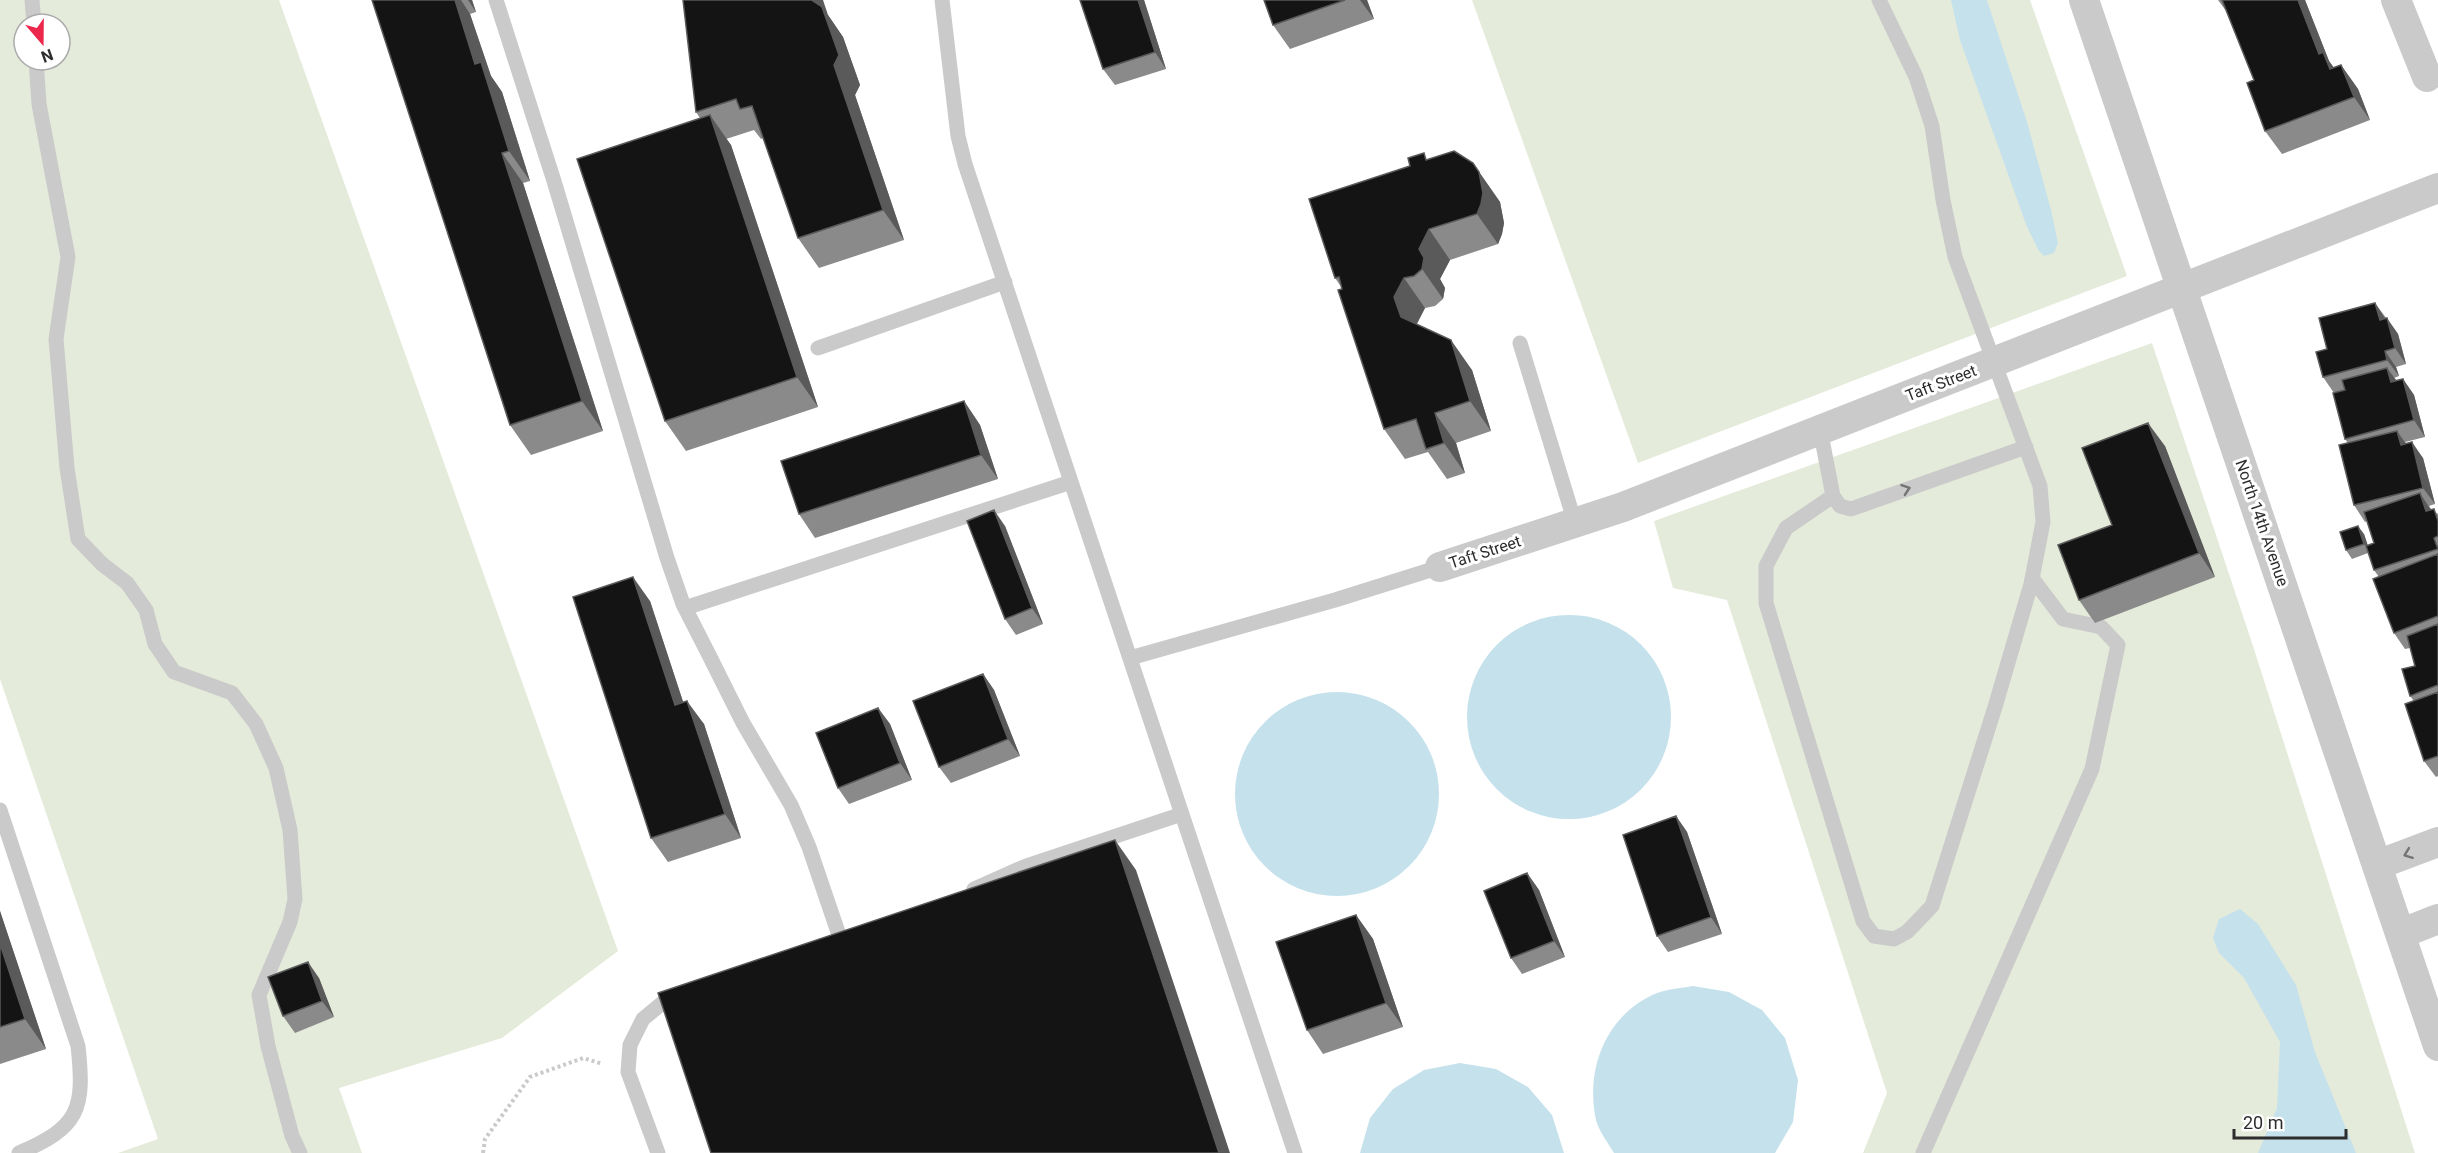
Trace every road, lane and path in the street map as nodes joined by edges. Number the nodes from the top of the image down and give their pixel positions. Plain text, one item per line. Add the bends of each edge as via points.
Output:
1 (496, 0) edge
2 (942, 0) edge
3 (1879, 0) edge
4 (2084, 0) edge
5 (2396, 0) edge
6 (37, 72) edge
7 (2427, 77) dead end
8 (2438, 188) edge
9 (1005, 282) junction
10 (2183, 289) junction
11 (1520, 343) dead end
12 (818, 348) dead end
13 (1993, 362) junction
14 (1820, 429) junction
15 (2026, 447) junction
16 (1071, 482) junction
17 (1833, 496) junction
18 (1575, 523) junction
19 (1440, 567) joint
20 (2032, 578) junction
21 (686, 608) junction
22 (1130, 658) junction
23 (0, 810) edge
24 (1182, 814) junction
25 (2438, 842) edge
26 (2378, 865) junction
27 (957, 897) edge
28 (2438, 918) edge
29 (2400, 934) junction
30 (841, 937) edge
31 (693, 986) edge
32 (2438, 1046) edge
33 (628, 1072) junction
34 (19, 1153) edge
35 (300, 1153) edge
36 (483, 1153) edge
37 (658, 1153) edge
38 (1295, 1153) edge
39 (1923, 1153) edge

1 - 21 lane via 667,558
2 - 9 lane via 958,136
3 - 13 lane via 1916,76 1932,126 1955,257
4 - 10 street, North 14th Avenue
5 - 7 street
6 - 35 lane via 39,104 68,256 56,339 67,468 78,539 127,583 146,610 155,644 174,672 232,693 256,724 276,768 290,830 296,898 259,995 267,1046
8 - 10 street, Taft Street
9 - 12 lane
9 - 16 lane
10 - 13 street, Taft Street
10 - 26 street, North 14th Avenue
11 - 18 lane
13 - 14 street, Taft Street
13 - 15 lane
14 - 17 lane
14 - 18 street, Taft Street
17 -> 15 lane via 1840,506 1851,508
15 - 20 lane via 2040,486 2043,522
16 - 21 lane
16 - 22 lane
17 - 20 lane via 1786,528 1766,566 1766,603 1863,921 1874,936 1894,939 1907,932 1932,906
18 - 19 street, Taft Street
19 - 22 lane
20 - 39 lane via 2063,619 2101,627 2118,645 2092,769
21 - 30 lane via 743,723 791,805
22 - 24 lane
23 - 34 lane via 78,1046 81,1078 77,1107 63,1130
24 - 27 lane via 1026,866
24 - 38 lane
25 -> 26 street
26 - 29 street, North 14th Avenue
28 - 29 street
29 - 32 street, North 14th Avenue
31 - 33 lane via 666,1000 643,1019 630,1045
33 - 36 path via 583,1058 530,1077 485,1139
33 - 37 lane

